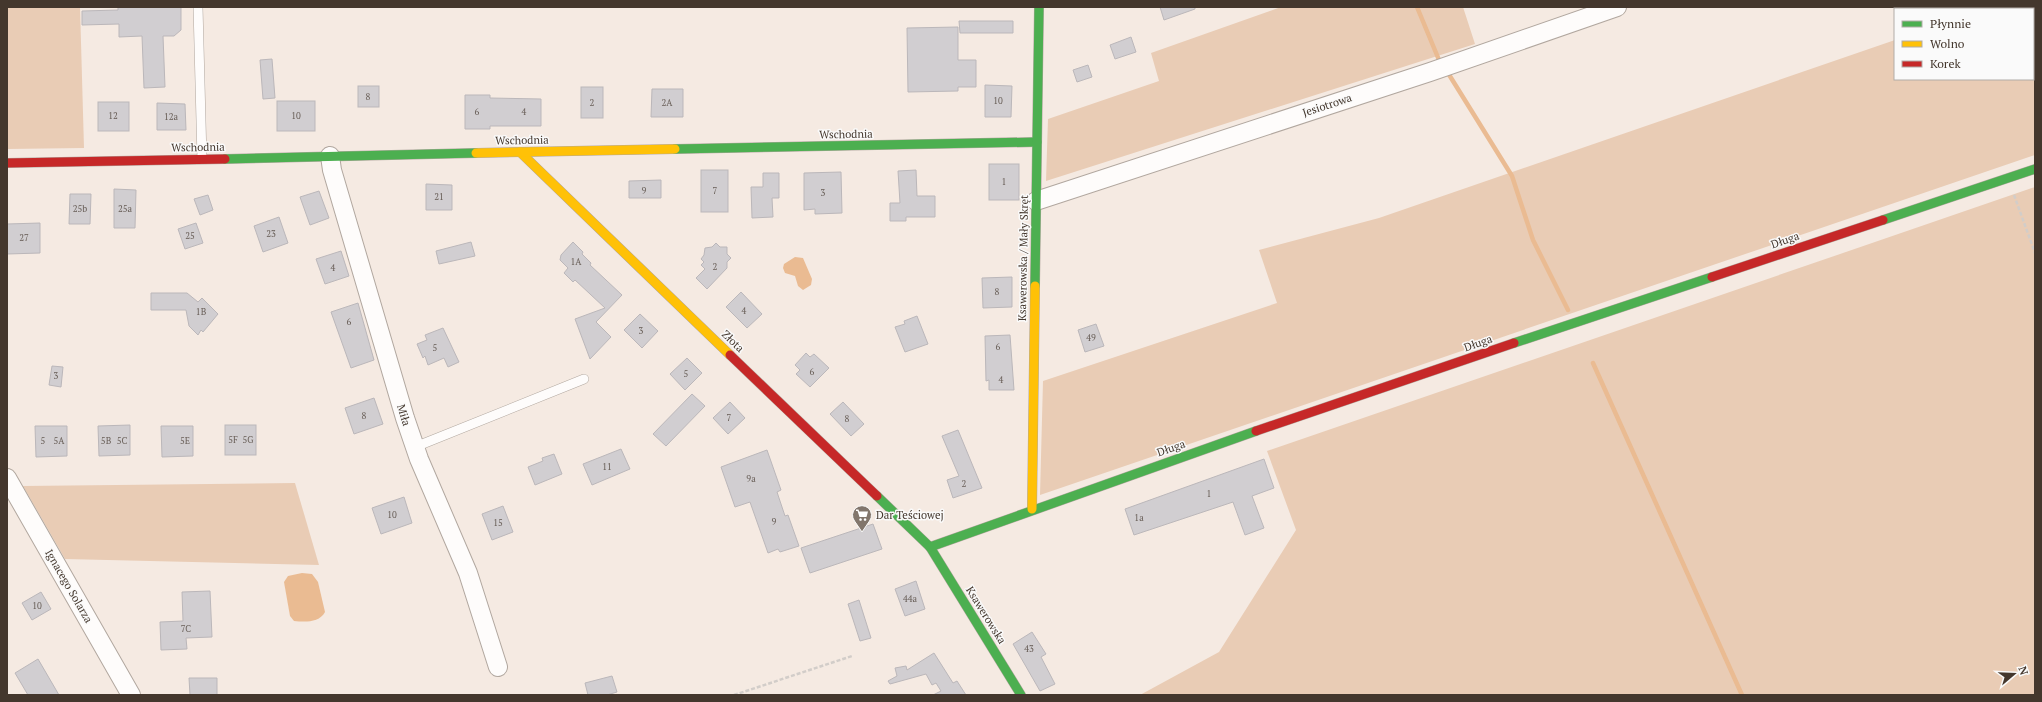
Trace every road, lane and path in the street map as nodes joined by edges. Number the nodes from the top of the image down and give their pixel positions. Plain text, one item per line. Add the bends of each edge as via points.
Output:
1 (198, 7) edge
2 (1039, 7) edge
3 (1617, 7) edge
4 (1037, 142) junction
5 (520, 152) junction
6 (330, 156) junction
7 (202, 159) junction
8 (7, 163) edge
9 (2035, 169) edge
10 (2008, 178) junction
11 (1036, 201) junction
12 (2035, 253) edge
13 (584, 379) dead end
14 (414, 447) junction
15 (7, 478) edge
16 (1032, 509) junction
17 (930, 547) junction
18 (852, 656) dead end
19 (498, 667) dead end
20 (131, 695) edge
21 (734, 695) edge
22 (1021, 695) edge

1 - 7 lane
2 - 4 street, Ksawerowska / Mały Skręt
3 - 11 street, Jesiotrowa via 1430,72
4 - 5 street, Wschodnia
4 - 11 street, Ksawerowska / Mały Skręt
5 - 6 street, Wschodnia
5 - 17 street, Złota
6 - 7 street, Wschodnia
6 - 14 street, Miła
7 - 8 street, Wschodnia
9 - 10 street, Długa
10 - 12 path
10 - 16 street, Długa
11 - 16 street, Ksawerowska / Mały Skręt
13 - 14 lane
14 - 19 street, Miła via 468,573
15 - 20 street, Ignacego Solarza
16 - 17 street, Długa
17 - 22 street, Ksawerowska
18 - 21 path

